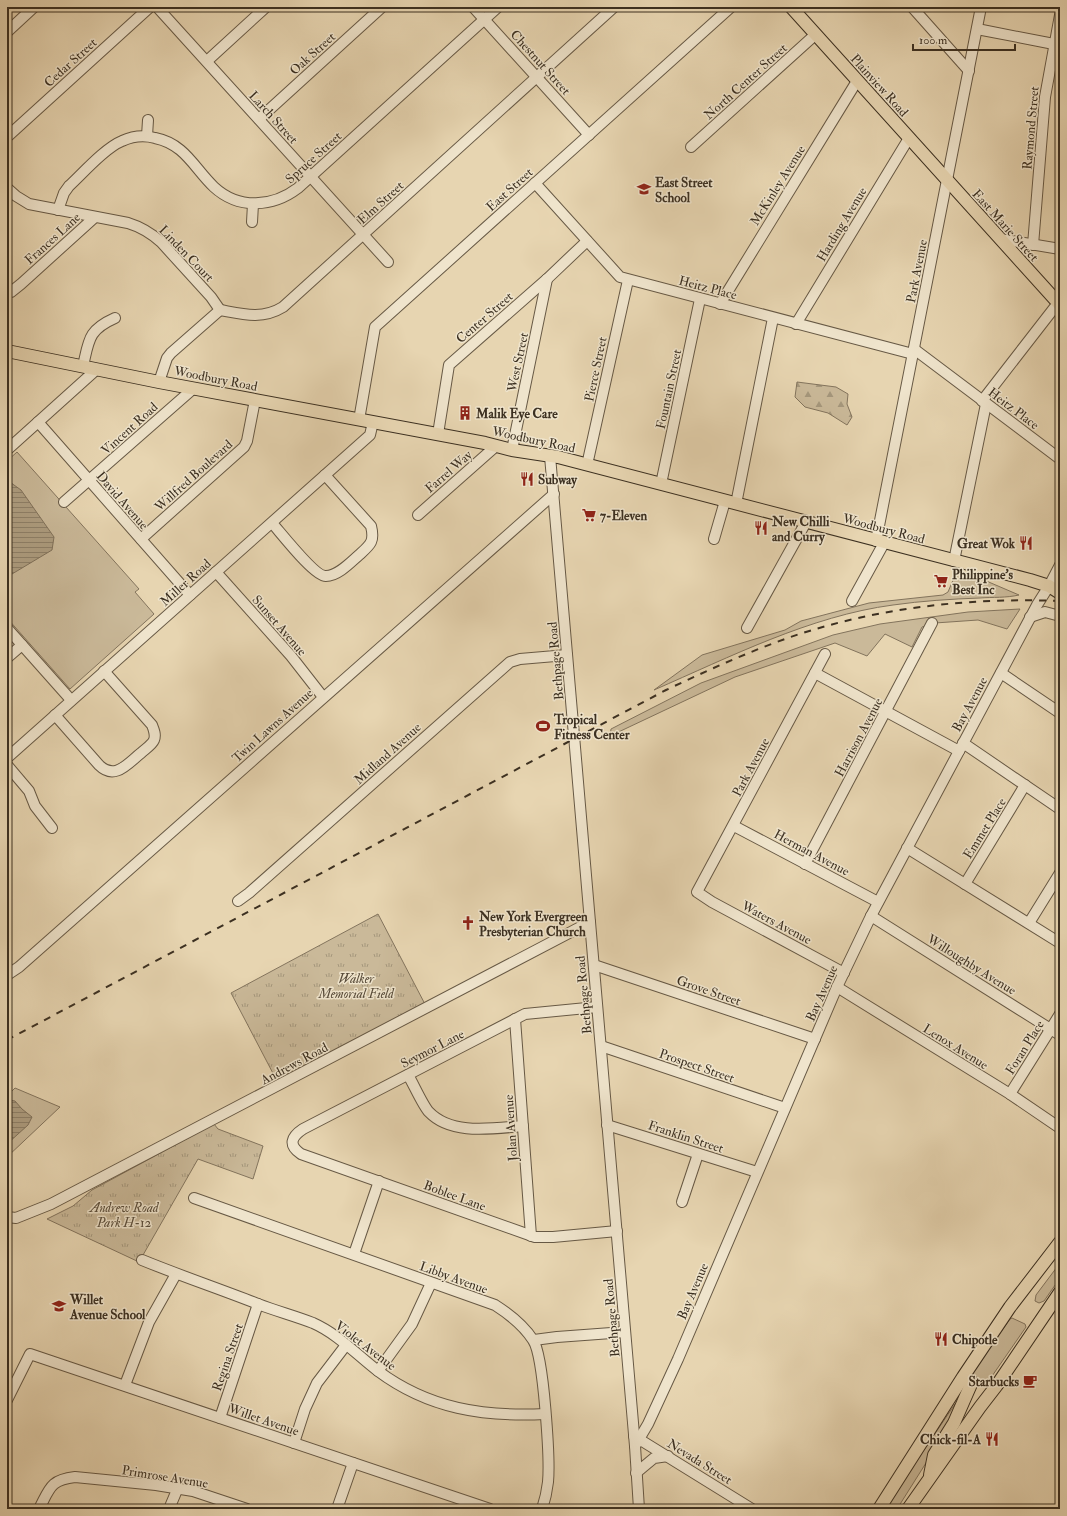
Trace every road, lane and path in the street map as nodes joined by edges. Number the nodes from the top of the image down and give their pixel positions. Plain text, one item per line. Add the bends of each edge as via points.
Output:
1 (34, 7) edge
2 (150, 7) edge
3 (157, 7) edge
4 (266, 7) edge
5 (382, 7) edge
6 (473, 7) edge
7 (498, 7) edge
8 (614, 7) edge
9 (731, 7) edge
10 (791, 7) edge
11 (912, 7) edge
12 (981, 7) edge
13 (1060, 15) edge
14 (484, 20) junction
15 (977, 29) junction
16 (7, 32) edge
17 (816, 34) junction
18 (1057, 45) edge
19 (207, 61) junction
20 (969, 71) junction
21 (537, 77) junction
22 (857, 81) junction
23 (259, 119) junction
24 (148, 120) dead end
25 (589, 135) junction
26 (147, 136) junction
27 (7, 137) edge
28 (909, 138) junction
29 (691, 147) dead end
30 (311, 176) junction
31 (947, 181) junction
32 (535, 183) junction
33 (7, 188) edge
34 (253, 204) junction
35 (58, 210) junction
36 (95, 216) junction
37 (252, 222) dead end
38 (363, 234) junction
39 (1000, 239) junction
40 (587, 242) junction
41 (1033, 245) junction
42 (1060, 249) edge
43 (388, 262) dead end
44 (547, 279) junction
45 (628, 280) junction
46 (7, 293) edge
47 (700, 299) junction
48 (720, 304) junction
49 (1059, 304) edge
50 (220, 310) junction
51 (115, 318) dead end
52 (773, 318) junction
53 (796, 324) junction
54 (7, 351) edge
55 (913, 352) junction
56 (83, 366) junction
57 (97, 369) junction
58 (159, 382) junction
59 (194, 388) junction
60 (255, 400) junction
61 (984, 402) junction
62 (359, 420) junction
63 (38, 422) junction
64 (373, 422) junction
65 (438, 434) junction
66 (496, 446) junction
67 (7, 450) edge
68 (512, 450) junction
69 (550, 456) junction
70 (1060, 459) edge
71 (587, 465) junction
72 (325, 475) junction
73 (89, 481) junction
74 (660, 484) junction
75 (554, 494) junction
76 (64, 502) dead end
77 (730, 502) junction
78 (418, 515) dead end
79 (272, 522) junction
80 (806, 522) junction
81 (141, 539) junction
82 (714, 539) dead end
83 (880, 542) junction
84 (954, 561) junction
85 (1060, 565) edge
86 (216, 572) junction
87 (1049, 586) junction
88 (1060, 593) edge
89 (190, 595) junction
90 (852, 601) dead end
91 (1060, 616) edge
92 (1030, 617) junction
93 (932, 623) dead end
94 (7, 628) edge
95 (747, 628) dead end
96 (22, 645) junction
97 (825, 654) dead end
98 (568, 656) junction
99 (7, 658) edge
100 (104, 671) junction
101 (815, 673) junction
102 (1001, 673) junction
103 (323, 697) junction
104 (71, 700) junction
105 (886, 712) junction
106 (1060, 713) edge
107 (55, 715) junction
108 (961, 747) junction
109 (7, 758) edge
110 (7, 765) edge
111 (1025, 786) junction
112 (1060, 810) edge
113 (734, 826) junction
114 (52, 828) dead end
115 (907, 848) junction
116 (805, 864) junction
117 (1060, 873) edge
118 (965, 884) junction
119 (697, 892) joint
120 (238, 901) dead end
121 (878, 902) junction
122 (871, 916) junction
123 (590, 922) junction
124 (1029, 923) junction
125 (1060, 943) edge
126 (594, 965) junction
127 (844, 973) junction
128 (7, 975) edge
129 (837, 987) junction
130 (598, 1007) junction
131 (1060, 1014) edge
132 (515, 1019) junction
133 (1050, 1029) junction
134 (1060, 1035) edge
135 (815, 1039) junction
136 (601, 1046) junction
137 (408, 1075) junction
138 (1010, 1094) junction
139 (785, 1108) junction
140 (608, 1125) junction
141 (523, 1126) junction
142 (1060, 1128) edge
143 (292, 1144) joint
144 (698, 1154) junction
145 (757, 1172) junction
146 (379, 1182) junction
147 (194, 1198) dead end
148 (682, 1202) dead end
149 (7, 1217) edge
150 (617, 1231) junction
151 (532, 1236) junction
152 (1060, 1242) edge
153 (354, 1254) junction
154 (142, 1260) dead end
155 (176, 1274) junction
156 (431, 1282) junction
157 (1060, 1292) edge
158 (258, 1304) junction
159 (625, 1332) junction
160 (534, 1340) junction
161 (346, 1345) junction
162 (378, 1372) junction
163 (972, 1382) dead end
164 (126, 1385) junction
165 (7, 1400) edge
166 (545, 1414) junction
167 (220, 1418) junction
168 (636, 1440) junction
169 (294, 1443) junction
170 (668, 1456) junction
171 (353, 1463) junction
172 (636, 1473) junction
173 (929, 1480) junction
174 (893, 1487) junction
175 (177, 1490) junction
176 (39, 1509) edge
177 (169, 1509) edge
178 (247, 1509) edge
179 (337, 1509) edge
180 (490, 1509) edge
181 (542, 1509) edge
182 (639, 1509) edge
183 (752, 1509) edge
184 (879, 1509) edge
185 (884, 1509) edge
186 (908, 1509) edge

1 - 16 street
2 - 27 street, Cedar Street
3 - 19 street, Larch Street
4 - 19 street
5 - 23 street, Oak Street
6 - 14 street, Chestnut Street
7 - 14 street, Spruce Street
8 - 21 street, Elm Street
9 - 25 street, East Street
10 - 17 main road, Plainview Road
11 - 20 street
12 - 15 street, Park Avenue
13 - 18 street, Raymond Street
14 - 21 street, Chestnut Street
14 - 30 street, Spruce Street
15 - 18 street
15 - 20 street, Park Avenue
17 - 22 main road, Plainview Road
17 - 29 street, North Center Street
18 - 41 street, Raymond Street via 1045,97
19 - 23 street, Larch Street
20 - 31 street, Park Avenue
21 - 25 street, Chestnut Street
21 - 38 street, Elm Street
22 - 28 main road, Plainview Road
22 - 48 street, McKinley Avenue
23 - 30 street, Larch Street
24 - 26 street
25 - 32 street, East Street
26 - 34 street, Spruce Street via 163,139 178,147 224,195 235,201
26 - 35 street, Spruce Street via 134,136 107,151 69,186
28 - 31 main road, Plainview Road
28 - 53 street, Harding Avenue
30 - 34 street, Spruce Street via 282,198
30 - 38 street, Larch Street
31 - 39 main road, East Marie Street
31 - 55 street, Park Avenue
32 - 40 street, Heitz Place
32 - 62 street, East Street via 375,327
33 - 35 street, Linden Court via 29,204
34 - 37 street
35 - 36 street, Linden Court
36 - 46 street, Frances Lane via 21,284
36 - 50 street, Linden Court via 128,222 153,235
38 - 43 street, Larch Street
38 - 50 street, Elm Street via 275,312 255,316
39 - 41 street
39 - 49 main road, East Marie Street
40 - 44 street, Center Street
40 - 45 street, Heitz Place via 620,277
41 - 42 street
44 - 65 street, Center Street via 449,365
44 - 68 street, West Street
45 - 47 street, Heitz Place
45 - 71 street, Pierce Street
47 - 48 street, Heitz Place
47 - 74 street, Fountain Street
48 - 52 street, Heitz Place
49 - 61 street
50 - 58 street via 171,353
51 - 56 street via 93,332
52 - 53 street, Heitz Place
52 - 77 street
53 - 55 street, Heitz Place
54 - 56 main road, Woodbury Road
55 - 61 street, Heitz Place
55 - 83 street, Park Avenue
56 - 57 main road, Woodbury Road
57 - 58 main road, Woodbury Road
57 - 63 street
58 - 59 main road, Woodbury Road
59 - 60 main road, Woodbury Road
59 - 73 street, Vincent Road
60 - 62 main road, Woodbury Road
60 - 81 street, Willfred Boulevard via 244,447
61 - 70 street, Heitz Place
61 - 84 street
62 - 64 main road, Woodbury Road
63 - 67 street
63 - 73 street, David Avenue
64 - 65 main road, Woodbury Road
64 - 72 street, Miller Road via 370,435
65 - 66 main road, Woodbury Road
66 - 68 main road, Woodbury Road
66 - 78 street, Farrel Way
68 - 69 main road, Woodbury Road
69 - 71 main road, Woodbury Road
69 - 75 street, Bethpage Road
71 - 74 main road, Woodbury Road
72 - 79 street, Miller Road
72 - 79 street via 370,526 372,542 359,555 337,574 320,575
73 - 76 street, Vincent Road
73 - 81 street, David Avenue
74 - 77 main road, Woodbury Road
75 - 98 street, Bethpage Road
75 - 103 street, Twin Lawns Avenue
77 - 80 main road, Woodbury Road
77 - 82 street
79 - 86 street, Miller Road
80 - 83 main road, Woodbury Road
80 - 95 street
81 - 89 street, David Avenue
83 - 84 main road, Woodbury Road
83 - 90 street, Park Avenue
84 - 87 main road, Woodbury Road
85 - 87 street, Bay Avenue
86 - 89 street, Miller Road
86 - 103 street, Sunset Avenue via 292,656
87 - 88 main road, Woodbury Road
87 - 92 street, Bay Avenue
89 - 100 street, Miller Road
91 - 92 street via 1045,612
92 - 102 street, Bay Avenue
93 - 105 street, Harrison Avenue
94 - 96 street
96 - 99 street
96 - 104 street
97 - 101 street, Park Avenue
98 - 120 street, Midland Avenue via 510,662
98 - 123 street, Bethpage Road
100 - 104 street, Miller Road
100 - 107 street via 152,725 154,741 122,769 106,771
101 - 105 street
101 - 113 street, Park Avenue
102 - 106 street
102 - 108 street, Bay Avenue
103 - 128 street, Twin Lawns Avenue via 16,970
104 - 107 street, Miller Road
105 - 108 street
105 - 116 street, Harrison Avenue
107 - 109 street, Miller Road
108 - 111 street
108 - 115 street, Bay Avenue
110 - 114 street via 29,791 35,806
111 - 112 street
111 - 118 street, Emmet Place
113 - 116 street, Herman Avenue
113 - 119 street, Park Avenue
115 - 118 street
115 - 121 street, Bay Avenue
116 - 121 street, Herman Avenue
117 - 124 street
118 - 124 street
119 - 127 street, Waters Avenue
121 - 122 street, Bay Avenue
122 - 127 street, Bay Avenue
122 - 133 street, Willoughby Avenue
123 - 126 street, Bethpage Road
123 - 149 street, Andrews Road via 51,1204 16,1218
124 - 125 street
126 - 130 street, Bethpage Road
126 - 135 street, Grove Street
127 - 129 street, Bay Avenue
129 - 135 street, Bay Avenue
129 - 138 street, Lenox Avenue
130 - 132 street, Seymor Lane via 525,1014
130 - 136 street, Bethpage Road
131 - 133 street, Foran Place
132 - 137 street, Seymor Lane
132 - 141 street, Jolan Avenue
133 - 134 street, Willoughby Avenue
133 - 138 street, Foran Place
135 - 139 street, Bay Avenue
136 - 139 street, Prospect Street
136 - 140 street, Bethpage Road
137 - 141 street via 428,1112 441,1121 470,1130
137 - 143 street, Seymor Lane via 303,1129 294,1137
138 - 142 street, Lenox Avenue
139 - 145 street, Bay Avenue
140 - 144 street, Franklin Street
140 - 150 street, Bethpage Road
141 - 151 street, Jolan Avenue
143 - 146 street, Boblee Lane via 301,1154
144 - 145 street, Franklin Street
144 - 148 street
145 - 168 street, Bay Avenue via 676,1364 648,1424
146 - 151 street, Boblee Lane
146 - 153 street
147 - 153 street, Libby Avenue
150 - 151 street, Boblee Lane via 553,1237
150 - 159 street, Bethpage Road
152 - 174 main road via 984,1345
153 - 156 street, Libby Avenue
154 - 155 street, Violet Avenue
155 - 158 street, Violet Avenue
155 - 164 street via 149,1322
156 - 160 street, Libby Avenue via 495,1305 517,1322
156 - 162 street via 412,1324
157 - 173 main road via 998,1385
158 - 161 street, Violet Avenue via 314,1324
158 - 167 street, Regina Street
159 - 160 street
159 - 168 street, Bethpage Road
160 - 166 street, Libby Avenue via 540,1363
161 - 162 street, Violet Avenue
161 - 169 street via 317,1383 305,1408
162 - 166 street, Violet Avenue via 416,1394 469,1411 516,1415
163 - 173 main road via 954,1423 934,1455
164 - 165 street, Willet Avenue via 30,1354
164 - 167 street, Willet Avenue
166 - 181 street, Libby Avenue via 549,1463
167 - 169 street, Willet Avenue
168 - 170 street, Nevada Street
168 - 172 street, Bethpage Road
169 - 171 street, Willet Avenue
170 - 172 street via 654,1458
170 - 183 street, Nevada Street
171 - 179 street
171 - 180 street, Willet Avenue
172 - 182 street, Bethpage Road
173 - 186 main road
174 - 184 main road
174 - 185 main road
175 - 176 street, Primrose Avenue via 78,1478 62,1479 50,1489
175 - 177 street
175 - 178 street, Primrose Avenue via 193,1491

